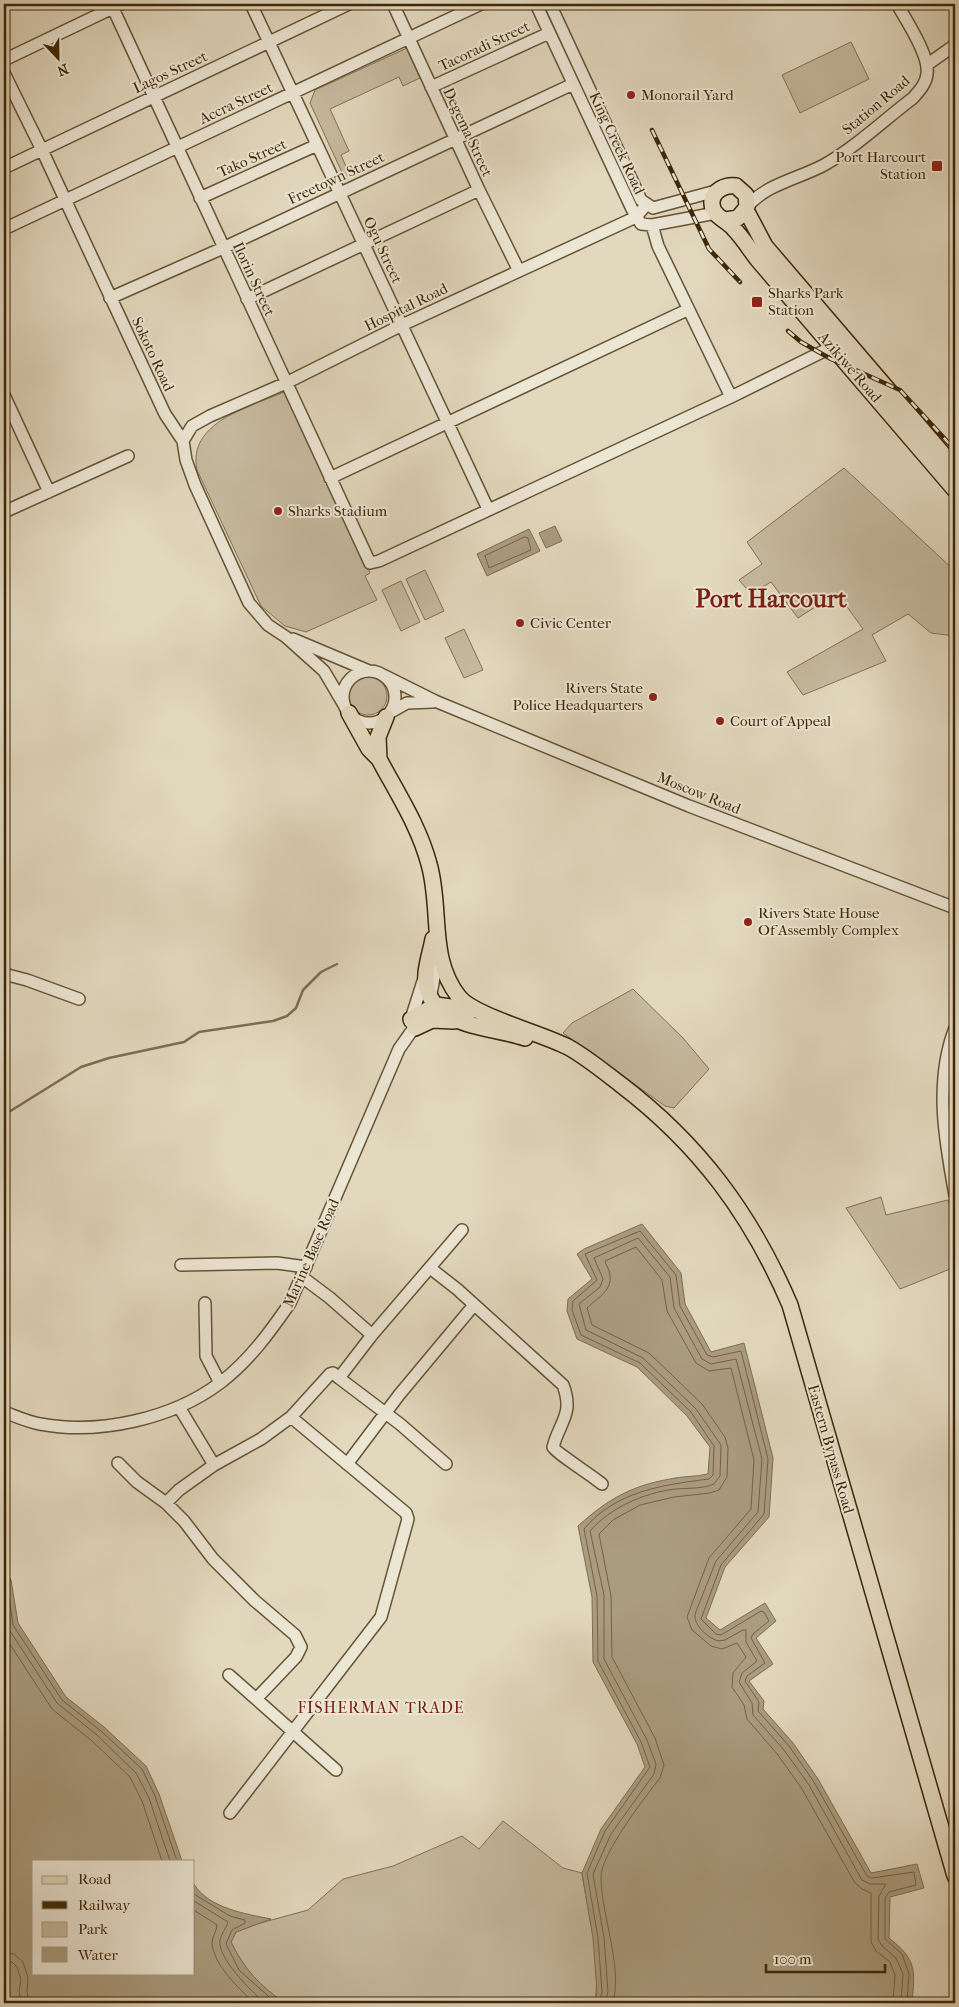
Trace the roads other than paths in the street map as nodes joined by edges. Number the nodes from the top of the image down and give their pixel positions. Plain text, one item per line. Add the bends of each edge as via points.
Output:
1 (251, 4) edge
2 (349, 4) edge
3 (393, 4) edge
4 (481, 4) edge
5 (536, 4) edge
6 (550, 4) edge
7 (897, 4) edge
8 (115, 5) edge
9 (549, 33) junction
10 (408, 38) junction
11 (269, 42) junction
12 (955, 46) edge
13 (4, 60) edge
14 (928, 64) junction
15 (4, 73) edge
16 (573, 84) junction
17 (431, 87) junction
18 (293, 93) junction
19 (153, 96) junction
20 (455, 138) junction
21 (317, 145) junction
22 (178, 146) junction
23 (42, 150) junction
24 (4, 168) edge
25 (736, 186) junction
26 (770, 188) junction
27 (478, 190) junction
28 (716, 192) junction
29 (339, 193) junction
30 (200, 198) junction
31 (65, 201) junction
32 (646, 206) junction
33 (746, 208) junction
34 (721, 216) junction
35 (636, 217) junction
36 (652, 225) junction
37 (4, 229) edge
38 (363, 244) junction
39 (224, 248) junction
40 (518, 271) junction
41 (110, 298) junction
42 (247, 299) junction
43 (687, 310) junction
44 (402, 325) junction
45 (832, 347) junction
46 (286, 383) junction
47 (4, 395) edge
48 (731, 397) junction
49 (448, 424) junction
50 (183, 441) junction
51 (128, 456) dead end
52 (955, 468) edge
53 (330, 478) junction
54 (955, 490) edge
55 (50, 492) junction
56 (488, 509) junction
57 (4, 512) edge
58 (286, 637) junction
59 (369, 670) junction
60 (385, 676) junction
61 (434, 702) junction
62 (347, 709) junction
63 (388, 714) junction
64 (379, 758) junction
65 (955, 908) edge
66 (436, 923) junction
67 (438, 951) junction
68 (426, 972) junction
69 (4, 974) edge
70 (79, 999) dead end
71 (477, 1011) junction
72 (423, 1013) junction
73 (455, 1021) junction
74 (955, 1028) edge
75 (609, 1076) junction
76 (955, 1195) edge
77 (462, 1230) dead end
78 (181, 1265) dead end
79 (430, 1268) junction
80 (304, 1272) junction
81 (204, 1302) dead end
82 (474, 1305) junction
83 (372, 1335) junction
84 (340, 1378) junction
85 (220, 1383) junction
86 (179, 1407) junction
87 (4, 1412) edge
88 (386, 1415) junction
89 (291, 1417) junction
90 (118, 1463) dead end
91 (347, 1464) junction
92 (446, 1464) dead end
93 (214, 1465) junction
94 (602, 1484) dead end
95 (166, 1503) junction
96 (229, 1675) dead end
97 (257, 1698) junction
98 (292, 1732) junction
99 (336, 1770) dead end
100 (230, 1813) dead end
101 (955, 1876) edge

1 - 11 street, Ogu Street
2 - 11 street, Lagos Street
3 - 10 street, Degema Street
4 - 10 street, Accra Street
5 - 9 street, King Creek Road
6 - 32 street, King Creek Road
7 - 14 street
8 - 13 street
8 - 19 street, Ilorin Street
9 - 16 street, King Creek Road
9 - 17 street, Tacoradi Street
10 - 17 street, Degema Street
10 - 18 street, Accra Street
11 - 18 street, Ogu Street
11 - 19 street, Lagos Street
12 - 14 street
14 - 26 street, Station Road via 927,76 913,98 825,164
15 - 23 street, Sokoto Road
16 - 20 street, Freetown Street
16 - 35 street, King Creek Road
17 - 20 street, Degema Street
18 - 21 street, Ogu Street
18 - 22 street, Accra Street
19 - 22 street, Ilorin Street
19 - 23 street, Lagos Street
20 - 27 street, Degema Street
20 - 29 street, Freetown Street
21 - 29 street, Ogu Street
21 - 30 street, Tako Street
22 - 30 street, Ilorin Street
22 - 31 street, Accra Street
23 - 24 street, Lagos Street
23 - 31 street, Sokoto Road
25 - 26 street, Station Road
25 - 28 main road via 722,187
25 - 33 main road via 746,195
26 - 33 street, Station Road via 759,193
27 - 38 street
27 - 40 street, Degema Street
28 - 32 street, King Creek Road via 665,206
28 - 34 main road via 712,200
29 - 38 street, Ogu Street
29 - 39 street, Freetown Street
30 - 39 street, Ilorin Street
31 - 37 street, Accra Street
31 - 41 street, Sokoto Road
32 - 35 street, Hospital Road
33 - 34 main road via 738,218
33 - 52 main road, Azikiwe Road via 765,246
34 - 36 street
34 - 45 main road, Azikiwe Road
35 - 36 street, King Creek Road via 641,224
35 - 40 street, Hospital Road
36 - 43 street
38 - 42 street
38 - 44 street, Ogu Street
39 - 41 street, Freetown Street
39 - 42 street, Ilorin Street
40 - 44 street, Hospital Road
41 - 50 street, Sokoto Road via 165,414
42 - 46 street, Ilorin Street
43 - 48 street
43 - 49 street
44 - 46 street, Hospital Road
44 - 49 street, Ogu Street
45 - 48 street
45 - 54 main road, Azikiwe Road
46 - 50 street, Hospital Road via 192,426
46 - 53 street, Ilorin Street
47 - 55 street
48 - 56 street
49 - 53 street
49 - 56 street, Ogu Street
50 - 58 street, Sokoto Road via 195,485 249,603 268,625
51 - 55 street
53 - 56 street, Ilorin Street via 373,564
55 - 57 street
58 - 59 street, Sokoto Road
58 - 62 street, Sokoto Road via 324,671
59 - 60 street
59 - 62 street via 354,676 344,689
60 - 61 street, Moscow Road
60 - 63 street via 395,693 395,702
61 - 63 street, Moscow Road via 407,703
61 - 65 street, Moscow Road via 783,843
62 - 63 street via 357,720 366,723 377,722
62 - 64 main road via 369,748
63 - 64 main road via 378,737
64 - 66 main road via 421,839 435,884
66 - 67 main road
66 - 68 main road
67 - 71 main road, Eastern Bypass Road via 453,989
67 - 72 street via 436,972
68 - 72 main road
68 - 72 street
69 - 70 street
71 - 72 main road
71 - 75 main road, Eastern Bypass Road via 548,1037 581,1054
72 - 73 main road, Eastern Bypass Road
72 - 73 main road via 432,1020
72 - 80 street, Marine Base Road via 400,1049
73 - 75 main road, Eastern Bypass Road via 534,1042
74 - 76 street via 944,1074 943,1112
75 - 101 main road, Eastern Bypass Road via 674,1129 722,1183 758,1239 790,1305
77 - 79 street
78 - 80 street via 277,1263
79 - 82 street
79 - 83 street
80 - 83 street
80 - 85 street, Marine Base Road via 290,1304 267,1336
81 - 85 street via 206,1356
82 - 88 street
82 - 94 street via 563,1385 568,1397 568,1410 553,1447
83 - 84 street
84 - 88 street
84 - 89 street via 330,1374
85 - 86 street, Marine Base Road
86 - 87 street, Marine Base Road via 97,1426 38,1424
86 - 93 street
88 - 91 street
88 - 92 street
89 - 91 street
89 - 93 street via 261,1439
90 - 95 street
91 - 98 street via 406,1513 408,1519 380,1617
93 - 95 street
95 - 97 street via 214,1560 299,1641 301,1647 296,1657
96 - 97 street
97 - 98 street
98 - 99 street
98 - 100 street

